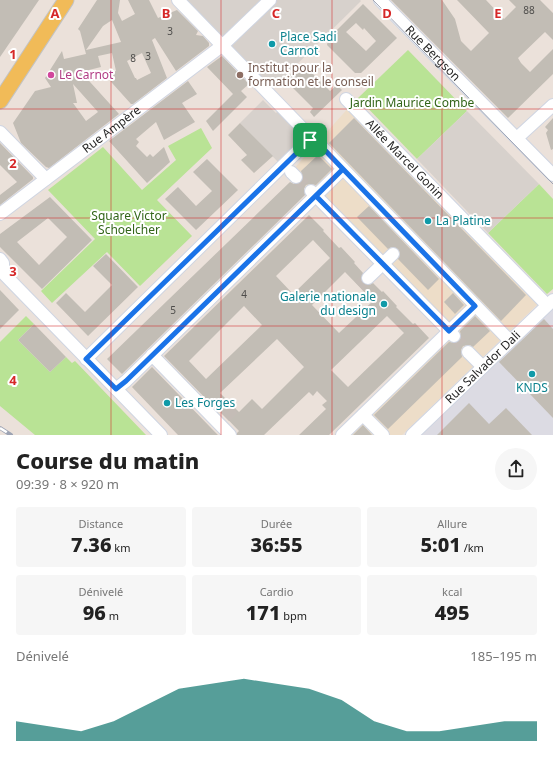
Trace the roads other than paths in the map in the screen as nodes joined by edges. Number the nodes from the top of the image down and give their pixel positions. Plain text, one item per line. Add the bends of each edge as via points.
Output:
1 (66, 0) edge
2 (178, 0) edge
3 (270, 0) edge
4 (380, 0) edge
5 (223, 45) junction
6 (346, 99) dead end
7 (0, 101) edge
8 (553, 104) edge
9 (0, 132) edge
10 (517, 138) junction
11 (310, 140) junction
12 (547, 165) edge
13 (343, 169) junction
14 (553, 176) edge
15 (46, 179) junction
16 (313, 194) junction
17 (0, 214) edge
18 (393, 254) dead end
19 (0, 260) edge
20 (382, 264) junction
21 (2, 273) edge
22 (368, 278) tunnel mouth
23 (550, 303) edge
24 (475, 306) junction
25 (451, 334) junction
26 (510, 341) junction
27 (468, 352) tunnel mouth
28 (152, 355) junction
29 (86, 359) junction
30 (482, 367) junction
31 (116, 389) junction
32 (363, 415) junction
33 (161, 435) edge
34 (230, 435) edge
35 (342, 435) edge
36 (383, 435) edge
37 (412, 435) edge

1 - 7 main road
2 - 5 street
3 - 5 street
4 - 10 street, Rue Bergson
5 - 11 street via 305,131
5 - 15 street, Rue Ampère
6 - 23 street, Allée Marcel Gonin
8 - 10 street
9 - 15 street
10 - 12 street, Rue Bergson
11 - 13 street via 319,144
11 - 29 street
12 - 14 street, Rue Bergson
13 - 16 street
13 - 24 street via 407,239
15 - 17 street, Rue Ampère
16 - 20 street
16 - 28 street
18 - 20 street
19 - 21 street via 3,263
20 - 22 street
20 - 25 street
21 - 29 street
23 - 26 street, Rue Salvador Dali
24 - 25 street
24 - 26 street
25 - 32 street
26 - 30 street, Rue Salvador Dali
27 - 30 street
28 - 31 street
28 - 34 street via 222,420
29 - 31 street
30 - 37 street, Rue Salvador Dali
31 - 33 street
32 - 35 street
32 - 36 street

